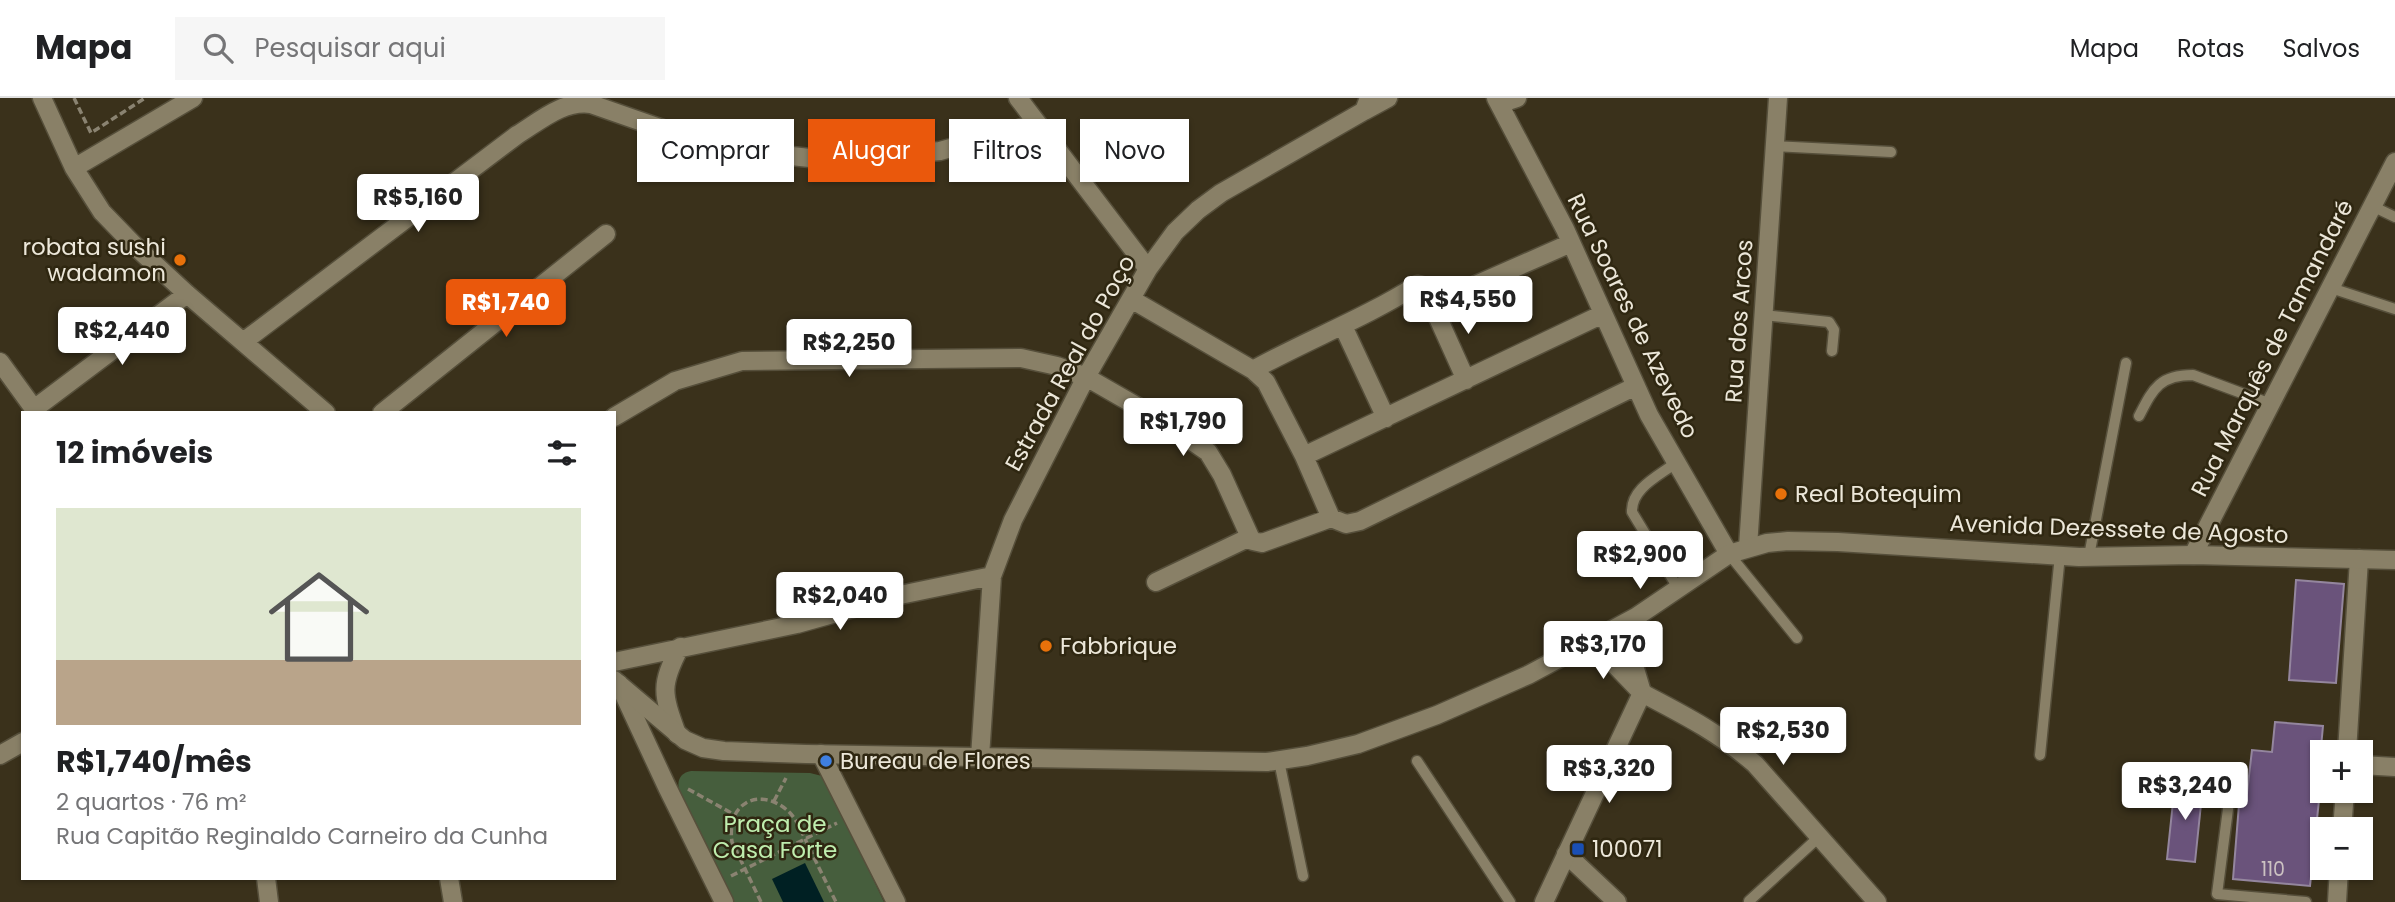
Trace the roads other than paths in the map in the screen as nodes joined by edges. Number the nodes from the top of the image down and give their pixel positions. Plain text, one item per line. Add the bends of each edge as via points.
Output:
1 (41, 98) edge
2 (193, 98) edge
3 (1018, 98) edge
4 (1388, 98) edge
5 (1517, 98) edge
6 (1778, 98) edge
7 (1497, 101) edge
8 (1367, 104) edge
9 (1033, 119) edge
10 (1775, 146) junction
11 (949, 148) edge
12 (1891, 152) dead end
13 (2395, 162) edge
14 (1066, 163) edge
15 (74, 168) junction
16 (2372, 206) junction
17 (2395, 218) edge
18 (606, 234) dead end
19 (1571, 243) junction
20 (1148, 269) junction
21 (2331, 288) junction
22 (1435, 292) junction
23 (187, 294) junction
24 (1131, 299) junction
25 (2395, 309) edge
26 (1603, 314) junction
27 (1763, 315) junction
28 (1343, 326) junction
29 (243, 342) junction
30 (1832, 351) dead end
31 (0, 362) edge
32 (2126, 363) dead end
33 (1253, 370) junction
34 (1086, 377) junction
35 (1466, 380) junction
36 (1636, 386) junction
37 (2271, 404) junction
38 (35, 411) edge
39 (324, 411) edge
40 (385, 411) edge
41 (616, 416) edge
42 (2139, 416) dead end
43 (1386, 418) junction
44 (1304, 456) junction
45 (1676, 462) junction
46 (1332, 518) junction
47 (1250, 537) junction
48 (1748, 547) junction
49 (1729, 554) junction
50 (2060, 555) junction
51 (2193, 555) junction
52 (2089, 556) junction
53 (2359, 559) junction
54 (2395, 560) edge
55 (992, 576) junction
56 (1156, 582) dead end
57 (1678, 588) junction
58 (1622, 625) junction
59 (1797, 638) dead end
60 (1591, 641) junction
61 (680, 647) junction
62 (616, 662) edge
63 (617, 682) edge
64 (1642, 693) junction
65 (677, 734) junction
66 (2348, 740) edge
67 (21, 743) edge
68 (821, 754) junction
69 (0, 755) edge
70 (2040, 755) dead end
71 (980, 757) junction
72 (1279, 761) junction
73 (1417, 761) dead end
74 (2373, 766) edge
75 (2395, 767) edge
76 (2228, 809) dead end
77 (1819, 837) junction
78 (1566, 854) junction
79 (1303, 876) dead end
80 (266, 880) edge
81 (449, 880) edge
82 (2338, 880) edge
83 (2216, 898) edge
84 (1749, 901) edge
85 (270, 902) edge
86 (453, 902) edge
87 (724, 902) edge
88 (896, 902) edge
89 (1510, 902) edge
90 (1544, 902) edge
91 (1617, 902) edge
92 (1877, 902) edge
93 (2306, 902) edge
94 (2337, 902) edge

1 - 15 street
2 - 15 street
3 - 9 street
4 - 8 street, Estrada Real do Poço
5 - 7 street
6 - 10 street, Rua dos Arcos
7 - 19 street, Rua Soares de Azevedo
8 - 20 street, Estrada Real do Poço via 1198,210
10 - 12 lane
10 - 27 street, Rua dos Arcos
11 - 29 street via 838,161 717,148 578,102 517,135
13 - 16 street, Rua Marquês de Tamandaré
14 - 20 street
15 - 23 street via 102,212
16 - 17 lane
16 - 21 street, Rua Marquês de Tamandaré
18 - 40 street
19 - 22 street via 1453,295
19 - 26 street, Rua Soares de Azevedo
20 - 24 street, Estrada Real do Poço
21 - 25 lane
21 - 37 street, Rua Marquês de Tamandaré
22 - 28 street via 1417,285
22 - 35 street via 1434,309
23 - 29 street
23 - 38 street
24 - 33 street
24 - 34 street, Estrada Real do Poço
26 - 35 street
26 - 36 street, Rua Soares de Azevedo
27 - 30 lane via 1829,321 1834,330
27 - 48 street, Rua dos Arcos
28 - 33 street
28 - 43 street
29 - 39 street
31 - 38 street
32 - 52 lane
33 - 44 street via 1266,382
34 - 41 street via 1021,358 742,361 675,381
34 - 47 street via 1208,452
34 - 55 street, Estrada Real do Poço via 1013,520
35 - 43 street
36 - 45 street, Rua Soares de Azevedo
36 - 46 street via 1360,521 1346,524
37 - 42 lane via 2193,375 2179,375 2158,385
37 - 51 street, Rua Marquês de Tamandaré
43 - 44 street
44 - 46 street
45 - 49 street, Rua Soares de Azevedo
45 - 57 lane via 1640,490 1632,512
46 - 47 street via 1262,543
47 - 56 street
48 - 49 street, Avenida Dezessete de Agosto
48 - 50 street, Avenida Dezessete de Agosto via 1800,541
49 - 57 street, Avenida Dezessete de Agosto
49 - 59 lane
50 - 52 street, Avenida Dezessete de Agosto
50 - 70 lane
51 - 52 street, Avenida Dezessete de Agosto
51 - 53 street, Avenida Dezessete de Agosto
53 - 54 street, Avenida Dezessete de Agosto
53 - 66 street
55 - 61 street via 900,595 797,624
55 - 71 street, Estrada Real do Poço
57 - 58 street, Avenida Dezessete de Agosto
58 - 60 street, Avenida Dezessete de Agosto
58 - 64 street
60 - 64 street
60 - 72 street, Avenida Dezessete de Agosto via 1528,676 1437,715 1358,744
61 - 62 street
61 - 65 street via 664,683
63 - 65 street, Avenida Dezessete de Agosto
63 - 87 street
64 - 77 street via 1732,744
64 - 78 street
65 - 68 street, Avenida Dezessete de Agosto via 703,748
67 - 69 street
68 - 71 street, Avenida Dezessete de Agosto
68 - 88 street
71 - 72 street, Avenida Dezessete de Agosto
72 - 79 lane
73 - 89 lane
74 - 75 street
76 - 83 lane
77 - 84 lane
77 - 92 street
78 - 90 street
78 - 91 street
80 - 85 street
81 - 86 street
82 - 94 street
83 - 93 lane

